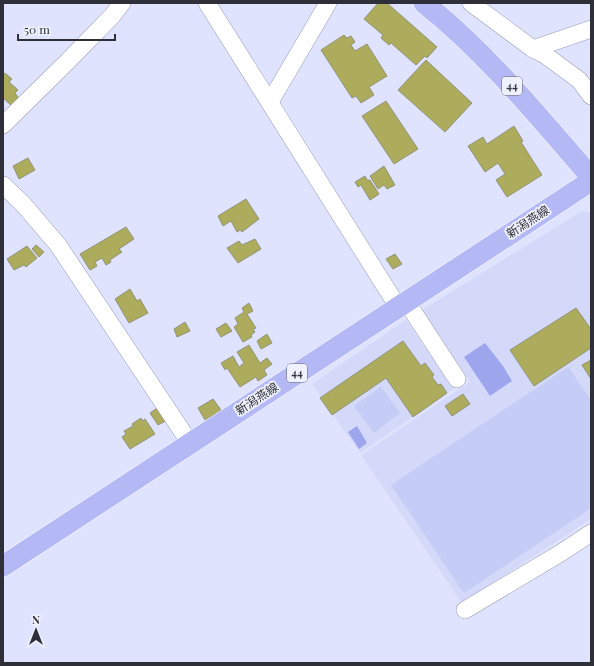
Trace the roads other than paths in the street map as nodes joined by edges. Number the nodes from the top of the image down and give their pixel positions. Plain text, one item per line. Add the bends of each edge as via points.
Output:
1 (122, 3) edge
2 (207, 3) edge
3 (328, 3) edge
4 (424, 3) edge
5 (471, 3) edge
6 (591, 29) edge
7 (533, 49) junction
8 (591, 96) edge
9 (270, 102) junction
10 (3, 125) edge
11 (591, 177) edge
12 (591, 181) edge
13 (3, 185) edge
14 (402, 304) junction
15 (457, 378) dead end
16 (190, 443) junction
17 (591, 533) edge
18 (3, 566) edge
19 (465, 610) dead end

1 - 10 street
2 - 9 street
3 - 9 street
4 - 11 main road, 44 via 509,82
5 - 7 street
6 - 7 street
7 - 8 street via 579,80
9 - 14 street
12 - 14 main road, 新潟燕線 / 44
13 - 16 street via 58,245
14 - 15 street
14 - 16 main road, 新潟燕線 / 44
16 - 18 main road, 新潟燕線 / 44
17 - 19 street

